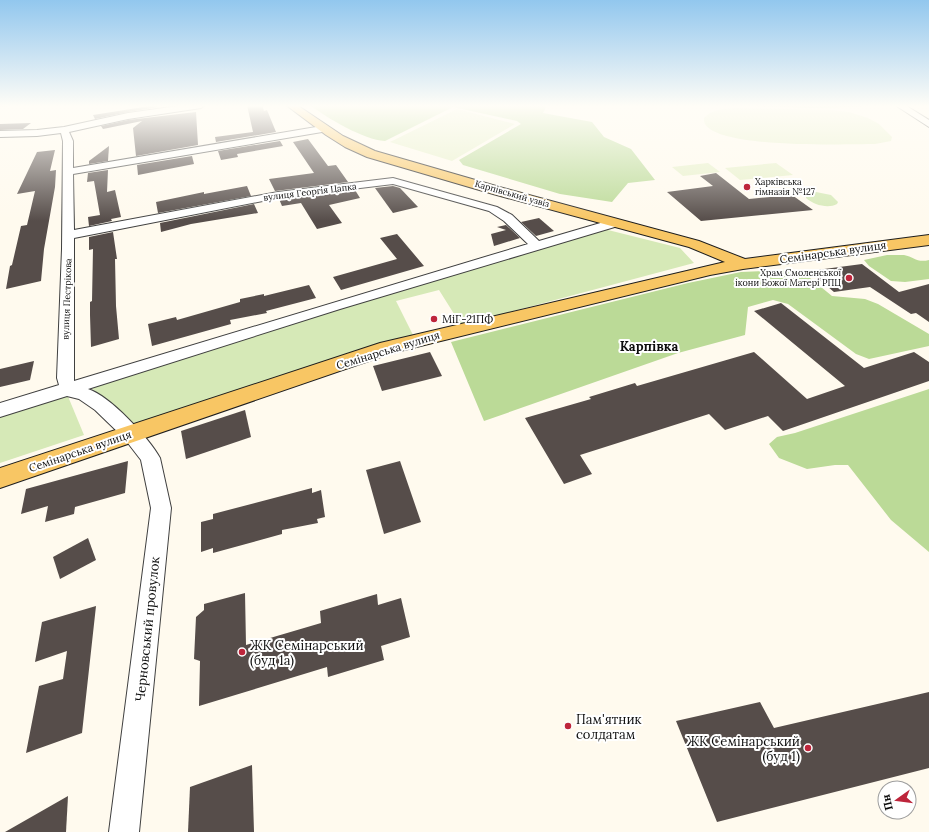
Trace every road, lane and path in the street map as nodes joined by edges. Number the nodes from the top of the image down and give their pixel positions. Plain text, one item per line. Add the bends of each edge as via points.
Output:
1 (68, 144) edge
2 (234, 144) edge
3 (347, 144) edge
4 (68, 172) junction
5 (614, 223) junction
6 (68, 236) junction
7 (929, 240) edge
8 (537, 246) junction
9 (743, 264) junction
10 (69, 390) junction
11 (0, 410) edge
12 (131, 433) junction
13 (0, 478) edge
14 (124, 832) edge

1 - 4 street, вулиця Пестрікова
2 - 4 street
3 - 5 main road, Карпівський узвіз via 372,154
4 - 6 street, вулиця Пестрікова
5 - 8 street
5 - 9 main road, Карпівський узвіз via 694,244
6 - 8 street, вулиця Георгія Цапка via 278,195 393,182 493,209 508,218
6 - 10 street, вулиця Пестрікова via 64,378
7 - 9 main road, Семінарська вулиця
8 - 10 street
9 - 12 main road, Семінарська вулиця via 394,347
10 - 11 street
10 - 12 street via 90,397
12 - 13 main road, Семінарська вулиця
12 - 14 street, Черновський провулок via 150,458 161,508

